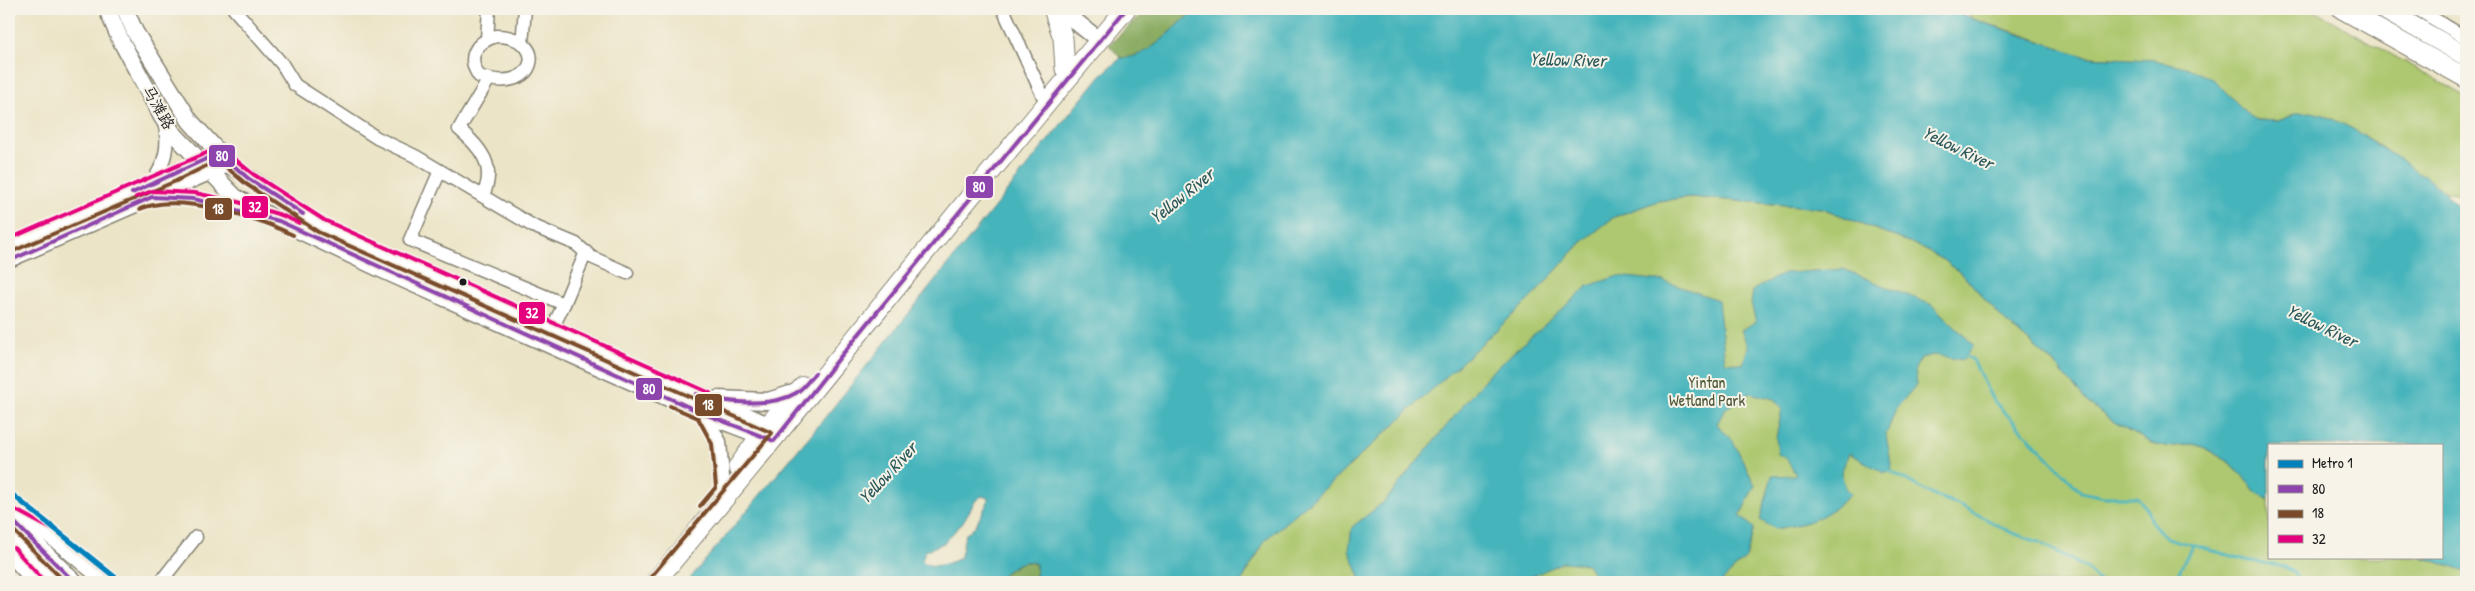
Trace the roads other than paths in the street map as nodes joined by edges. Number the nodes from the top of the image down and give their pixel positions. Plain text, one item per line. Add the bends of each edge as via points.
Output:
1 (107, 9) edge
2 (125, 9) edge
3 (234, 9) edge
4 (489, 9) edge
5 (525, 9) edge
6 (1003, 9) edge
7 (1053, 9) edge
8 (1060, 9) edge
9 (1115, 9) edge
10 (1126, 9) edge
11 (2342, 9) edge
12 (2383, 9) edge
13 (2417, 9) edge
14 (1096, 38) junction
15 (2466, 38) edge
16 (487, 39) junction
17 (522, 44) junction
18 (2466, 56) edge
19 (1065, 69) junction
20 (2466, 78) edge
21 (489, 80) junction
22 (1043, 96) junction
23 (162, 117) junction
24 (224, 159) junction
25 (207, 166) junction
26 (440, 172) junction
27 (151, 192) junction
28 (483, 195) junction
29 (279, 221) junction
30 (9, 246) edge
31 (586, 252) junction
32 (9, 261) edge
33 (626, 273) dead end
34 (564, 304) junction
35 (552, 329) junction
36 (797, 392) junction
37 (704, 406) junction
38 (771, 433) junction
39 (722, 489) junction
40 (9, 516) edge
41 (196, 537) dead end
42 (9, 542) edge
43 (9, 552) edge
44 (64, 580) edge
45 (36, 582) edge
46 (107, 582) edge
47 (164, 582) edge
48 (645, 582) edge
49 (656, 582) edge

1 - 23 main road, 马滩路
2 - 24 main road, 马滩路 via 135,32 190,121
3 - 26 street via 282,64 294,85 377,138
4 - 16 street
5 - 17 street
6 - 22 street
7 - 19 highway via 1063,38
8 - 14 main road
9 - 14 highway
10 - 14 highway
11 - 20 highway
12 - 18 highway
13 - 15 street
14 - 19 highway
14 - 38 highway
16 - 17 street via 505,36
16 - 21 street via 476,48 472,63 479,76
17 - 21 street via 531,58 529,69 512,80
19 - 22 highway
21 - 28 street via 459,129 485,157 488,180
22 - 36 highway via 836,351
23 - 25 main road, 马滩路 via 172,132
23 - 27 street via 167,135 166,153
24 - 25 street
24 - 35 main road, 马滩路 via 321,226
25 - 27 street
25 - 29 main road, 马滩路 via 235,197
26 - 28 street
26 - 34 street via 410,240
27 - 29 street via 194,199
27 - 30 street
27 - 32 street
28 - 31 street via 533,226 576,244
29 - 37 main road, 马滩路
31 - 33 street
31 - 34 street
34 - 35 street
35 - 37 main road, 马滩路
36 - 37 main road via 768,401
36 - 38 highway
37 - 38 main road, 马滩路
37 - 39 main road via 718,442
38 - 39 highway
38 - 49 highway
39 - 48 highway
40 - 44 main road
40 - 46 main road via 50,535
41 - 47 street via 162,580
42 - 44 main road
43 - 45 main road

